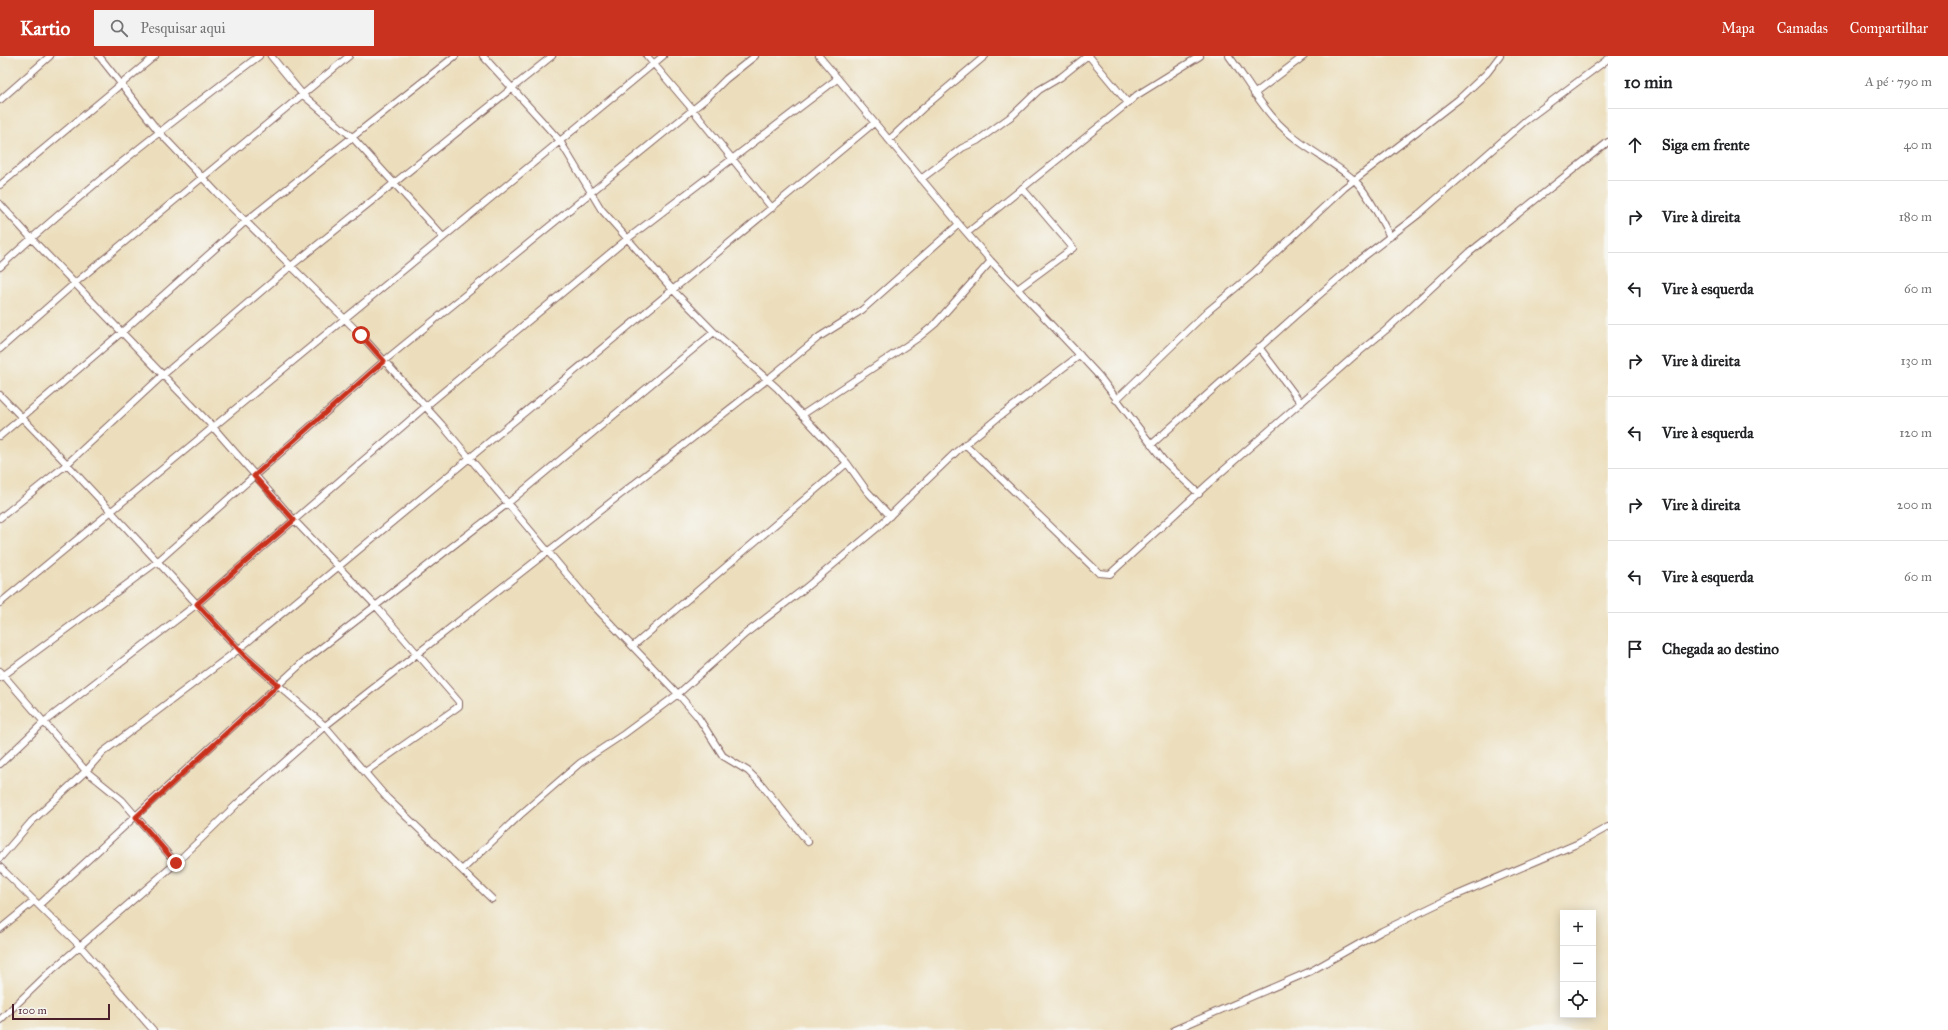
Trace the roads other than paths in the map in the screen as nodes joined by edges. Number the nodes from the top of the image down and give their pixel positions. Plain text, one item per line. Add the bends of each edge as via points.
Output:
1 (50, 56) edge
2 (99, 56) edge
3 (155, 56) edge
4 (259, 56) edge
5 (271, 56) edge
6 (350, 56) edge
7 (455, 56) edge
8 (483, 56) edge
9 (552, 56) edge
10 (647, 56) edge
11 (663, 56) edge
12 (755, 56) edge
13 (819, 56) edge
14 (985, 56) edge
15 (1088, 56) edge
16 (1200, 56) edge
17 (1229, 56) edge
18 (1304, 56) edge
19 (1500, 56) edge
20 (1608, 59) edge
21 (653, 64) junction
22 (837, 79) junction
23 (121, 83) junction
24 (513, 89) junction
25 (1254, 94) junction
26 (303, 95) junction
27 (0, 100) edge
28 (1128, 103) junction
29 (692, 109) junction
30 (874, 123) junction
31 (159, 132) junction
32 (352, 137) junction
33 (889, 140) junction
34 (560, 141) junction
35 (1608, 142) edge
36 (732, 159) junction
37 (203, 178) junction
38 (921, 179) junction
39 (1354, 179) junction
40 (394, 183) junction
41 (0, 185) edge
42 (1022, 188) junction
43 (591, 193) junction
44 (0, 204) edge
45 (772, 208) junction
46 (246, 221) junction
47 (959, 224) junction
48 (967, 233) junction
49 (1390, 237) junction
50 (31, 238) junction
51 (443, 238) junction
52 (628, 239) junction
53 (991, 261) junction
54 (291, 266) junction
55 (0, 267) edge
56 (75, 283) junction
57 (1018, 288) junction
58 (672, 290) junction
59 (345, 318) junction
60 (122, 332) junction
61 (714, 332) junction
62 (1259, 347) junction
63 (0, 349) edge
64 (1080, 355) junction
65 (384, 361) junction
66 (163, 375) junction
67 (768, 379) junction
68 (0, 395) edge
69 (1116, 400) junction
70 (1301, 403) junction
71 (426, 407) junction
72 (802, 415) junction
73 (21, 418) junction
74 (213, 427) junction
75 (0, 436) edge
76 (965, 444) junction
77 (1151, 445) junction
78 (469, 459) junction
79 (847, 463) junction
80 (68, 464) junction
81 (254, 476) junction
82 (1199, 494) junction
83 (507, 504) junction
84 (110, 511) junction
85 (890, 516) junction
86 (0, 518) edge
87 (294, 520) junction
88 (547, 553) junction
89 (157, 562) junction
90 (338, 567) junction
91 (0, 603) edge
92 (197, 604) junction
93 (375, 605) junction
94 (633, 646) junction
95 (239, 649) junction
96 (417, 654) junction
97 (1, 675) edge
98 (278, 685) junction
99 (678, 694) junction
100 (44, 722) junction
101 (325, 726) junction
102 (0, 764) edge
103 (86, 771) junction
104 (365, 772) junction
105 (136, 817) junction
106 (1608, 827) edge
107 (808, 842) dead end
108 (0, 858) edge
109 (176, 863) junction
110 (0, 867) edge
111 (462, 870) junction
112 (492, 899) dead end
113 (37, 903) junction
114 (0, 929) edge
115 (80, 946) junction
116 (0, 1020) edge
117 (153, 1030) edge
118 (1174, 1030) edge

1 - 27 street
2 - 23 street
3 - 23 street
4 - 31 street
5 - 26 street
6 - 26 street
7 - 32 street
8 - 24 street
9 - 24 street
10 - 21 street
11 - 21 street
12 - 29 street
13 - 22 street
14 - 33 street
15 - 28 street
15 - 38 street via 1040,90 1013,115 977,141 962,148
16 - 28 street
17 - 25 street
18 - 25 street
19 - 39 street via 1487,73 1459,99
20 - 49 street via 1525,121
21 - 29 street
21 - 34 street
22 - 30 street
22 - 36 street
23 - 31 street
23 - 41 street
24 - 34 street
24 - 40 street
25 - 39 street via 1295,140
26 - 32 street
26 - 37 street
28 - 42 street
29 - 36 street
29 - 43 street
30 - 33 street
30 - 45 street
31 - 37 street
31 - 50 street
32 - 40 street
32 - 46 street
33 - 38 street
34 - 43 street
34 - 51 street
35 - 70 street via 1470,252 1386,330
36 - 45 street
36 - 52 street
37 - 46 street
37 - 56 street
38 - 47 street
39 - 49 street
39 - 69 street via 1255,272 1208,311
40 - 51 street
40 - 54 street
42 - 48 street
42 - 57 street via 1073,248
43 - 52 street via 600,209
43 - 65 street
44 - 50 street
45 - 58 street
46 - 54 street
46 - 60 street
47 - 48 street
47 - 67 street via 862,310 819,337
48 - 53 street
49 - 62 street
50 - 55 street
50 - 56 street
51 - 59 street
52 - 58 street
52 - 71 street
53 - 57 street
53 - 72 street via 935,324 918,338
54 - 59 street
54 - 66 street
56 - 60 street
56 - 63 street
57 - 64 street
58 - 61 street
58 - 78 street
59 - 65 street
59 - 74 street
60 - 66 street
60 - 73 street
61 - 67 street
61 - 83 street
62 - 70 street
62 - 77 street
64 - 69 street
64 - 76 street
65 - 71 street
65 - 81 street
66 - 74 street
66 - 80 street
67 - 72 street
67 - 88 street
68 - 73 street
69 - 77 street
70 - 82 street
71 - 78 street
71 - 87 street
72 - 79 street
73 - 75 street
73 - 80 street
74 - 81 street
74 - 84 street
76 - 82 street via 1062,539 1099,573 1105,575 1110,574
76 - 85 street
77 - 82 street
78 - 83 street
78 - 90 street
79 - 85 street via 867,491
79 - 94 street
80 - 84 street
80 - 86 street
81 - 87 street
81 - 89 street
83 - 88 street
83 - 93 street
84 - 89 street
84 - 91 street
85 - 99 street via 804,589 745,634
87 - 90 street
87 - 92 street
88 - 94 street
88 - 96 street
89 - 92 street
89 - 97 street
90 - 93 street
90 - 95 street
92 - 95 street
92 - 100 street
93 - 96 street
93 - 98 street
94 - 99 street
95 - 98 street
95 - 103 street via 103,752
96 - 101 street
96 - 104 street via 459,702 458,706
97 - 100 street
98 - 101 street
98 - 105 street
99 - 107 street via 698,717 723,756 748,771 762,785
99 - 111 street via 580,763
100 - 102 street
100 - 103 street
101 - 104 street
101 - 109 street via 238,803
103 - 105 street via 122,800
103 - 108 street via 31,822
104 - 111 street via 387,798
105 - 109 street
105 - 113 street
106 - 118 street via 1436,904 1311,971
109 - 115 street
110 - 113 street
111 - 112 street
113 - 114 street
113 - 115 street
115 - 116 street
115 - 117 street

